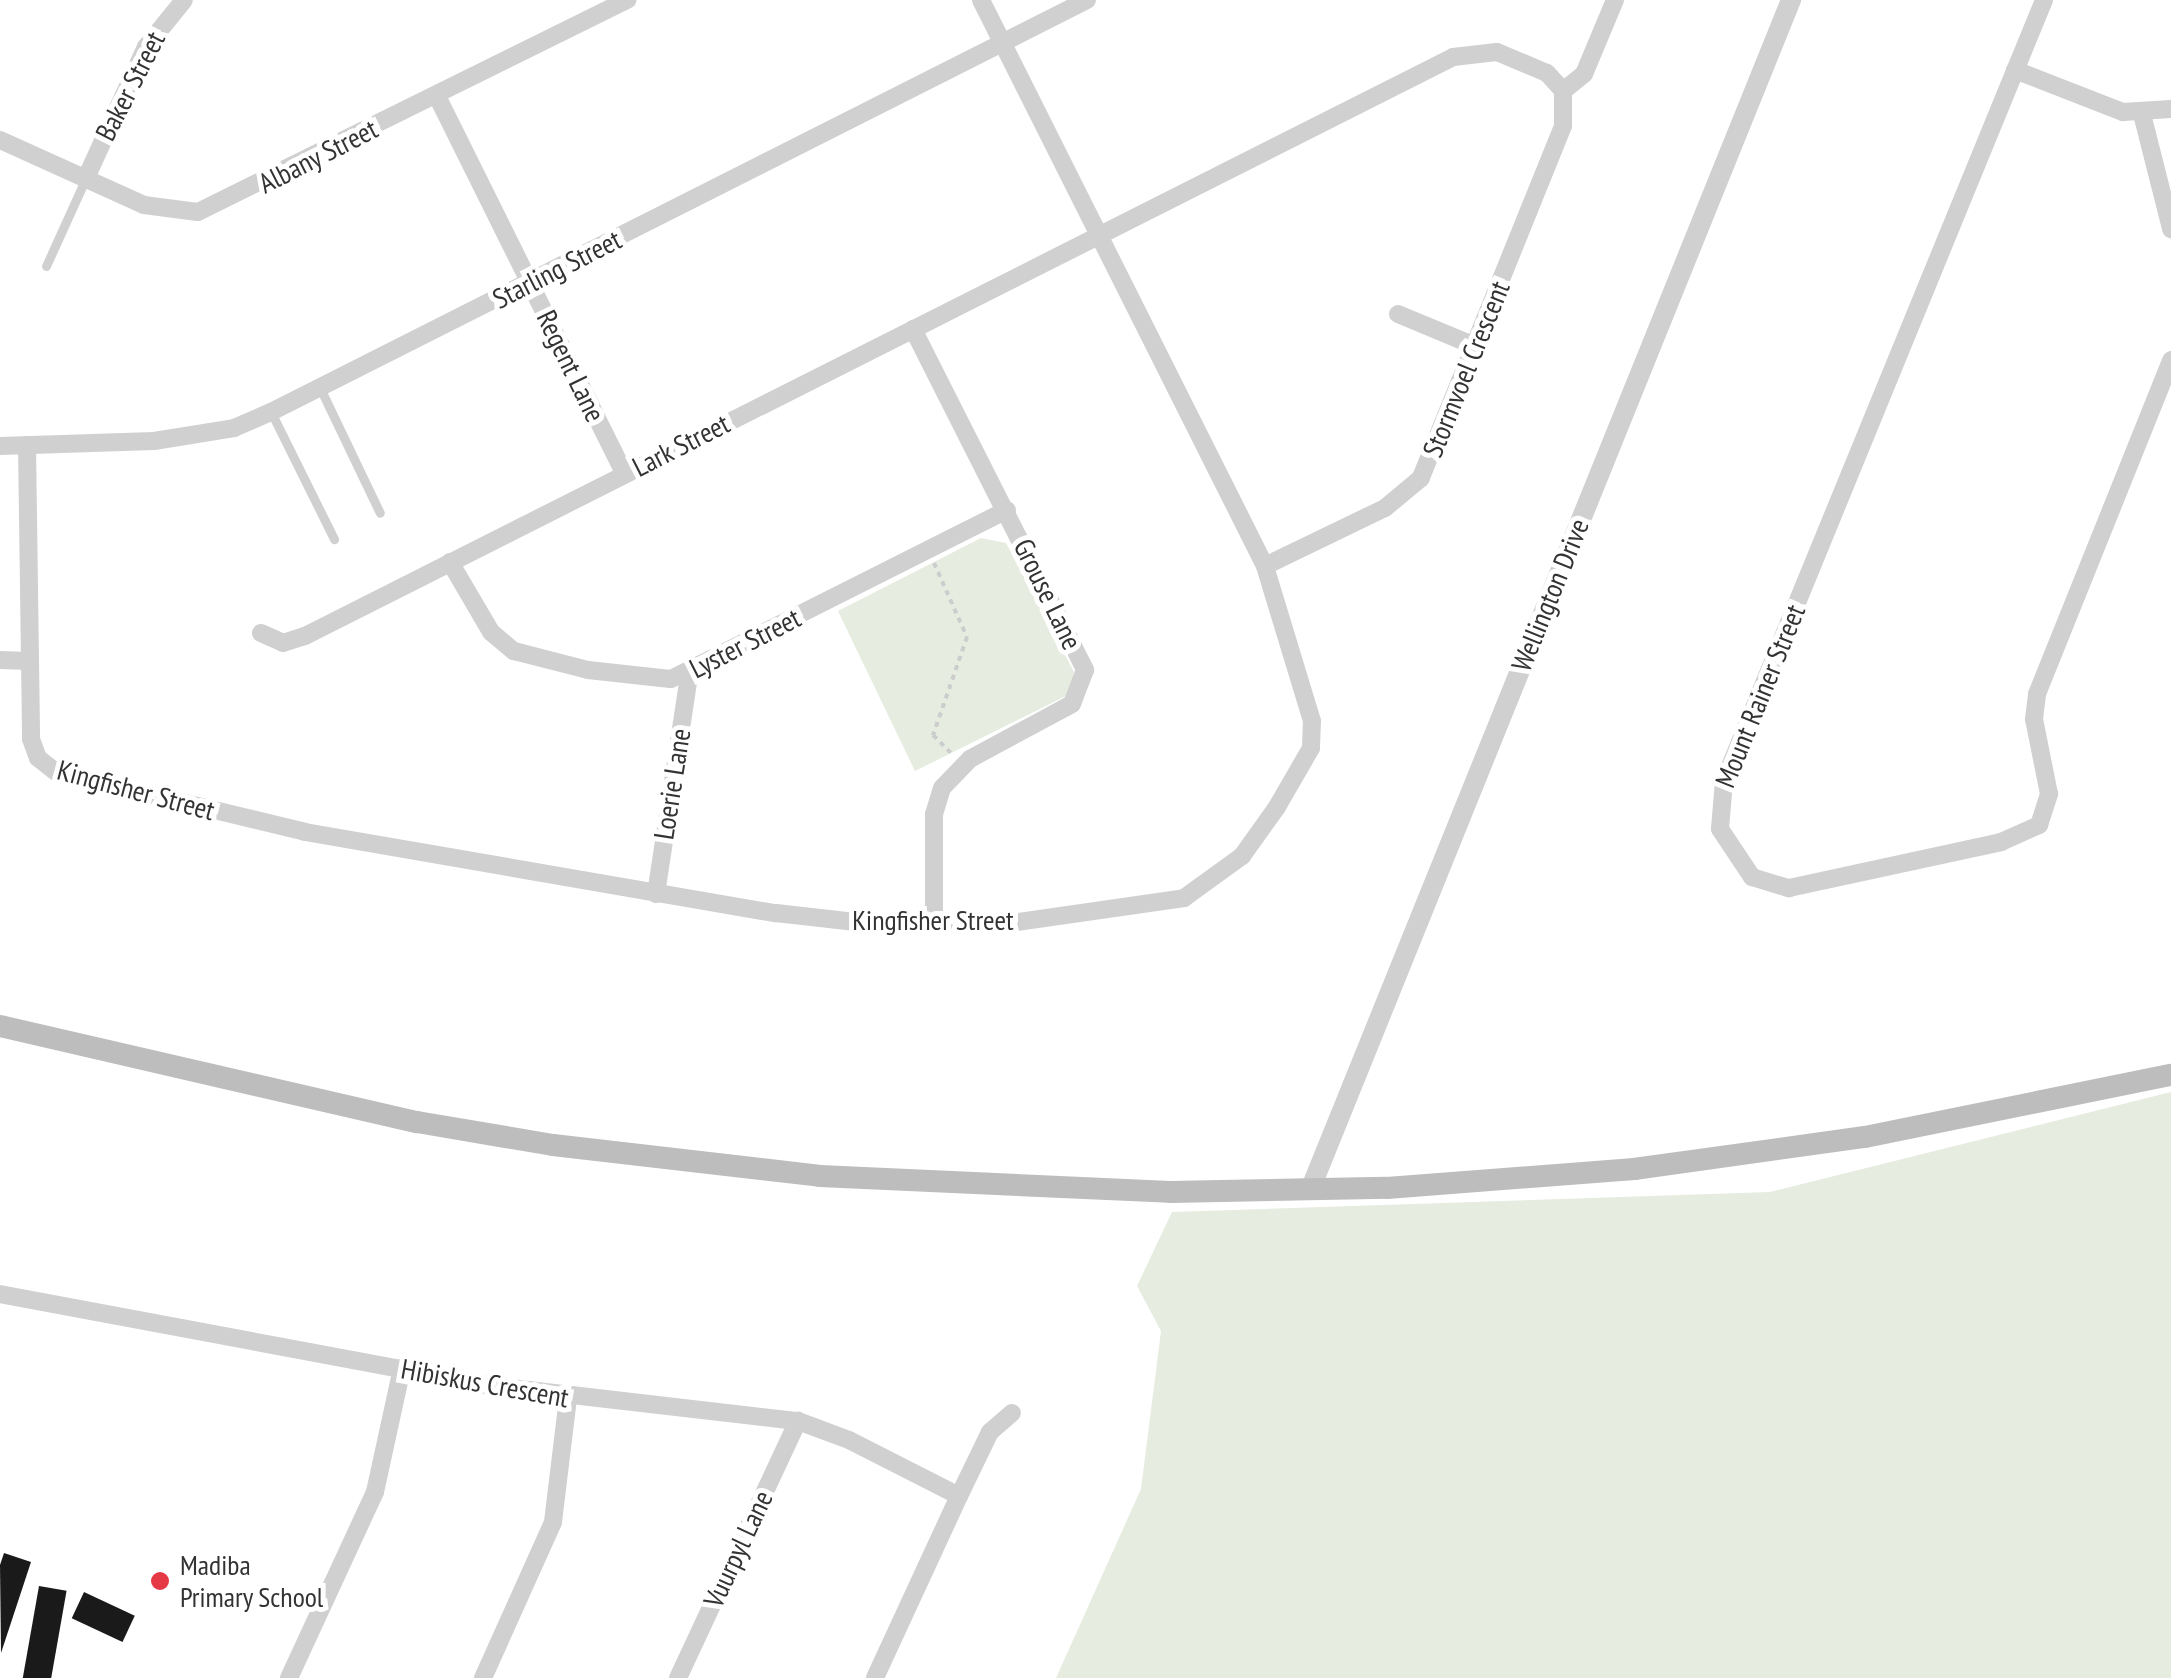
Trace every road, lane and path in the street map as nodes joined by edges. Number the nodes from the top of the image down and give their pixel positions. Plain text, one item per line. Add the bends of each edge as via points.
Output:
1 (184, 0) edge
2 (627, 0) edge
3 (981, 0) edge
4 (1087, 0) edge
5 (1615, 0) edge
6 (1791, 0) edge
7 (2044, 0) edge
8 (1002, 43) junction
9 (2015, 70) junction
10 (1563, 90) junction
11 (437, 96) junction
12 (2171, 109) edge
13 (2142, 114) junction
14 (0, 140) edge
15 (86, 178) junction
16 (2171, 229) edge
17 (1100, 234) junction
18 (46, 266) dead end
19 (530, 283) junction
20 (1398, 314) dead end
21 (914, 329) junction
22 (1474, 346) junction
23 (2171, 360) edge
24 (320, 390) junction
25 (271, 412) junction
26 (0, 446) edge
27 (27, 446) junction
28 (624, 474) junction
29 (1007, 510) junction
30 (380, 513) dead end
31 (334, 538) dead end
32 (928, 550) junction
33 (450, 562) junction
34 (1265, 566) junction
35 (261, 633) dead end
36 (0, 660) edge
37 (30, 661) junction
38 (689, 675) junction
39 (950, 753) dead end
40 (656, 894) junction
41 (934, 924) junction
42 (0, 1026) edge
43 (2171, 1074) edge
44 (1310, 1190) junction
45 (0, 1294) edge
46 (402, 1368) junction
47 (568, 1398) junction
48 (1012, 1413) dead end
49 (798, 1420) junction
50 (959, 1496) junction
51 (289, 1678) edge
52 (483, 1678) edge
53 (678, 1678) edge
54 (876, 1678) edge

1 - 15 street, Baker Street via 146,47
2 - 11 street, Albany Street
3 - 8 street, Kingfisher Street
4 - 8 street, Starling Street
5 - 10 street via 1584,74
6 - 44 street, Wellington Drive
7 - 9 street, Mount Rainer Street
8 - 17 street, Kingfisher Street
8 - 19 street, Starling Street
9 - 13 street
9 - 23 street, Mount Rainer Street via 1724,782 1720,829 1752,877 1789,888 2001,842 2038,825 2049,794 2034,719 2036,694
10 - 17 street via 1547,73 1497,52 1470,51
10 - 22 street, Stormvoel Crescent via 1561,133
11 - 15 street, Albany Street via 198,212 144,205
11 - 19 street, Regent Lane
12 - 13 street
13 - 16 street
14 - 15 street, Albany Street
15 - 18 lane
17 - 21 street, Lark Street
17 - 34 street, Kingfisher Street
19 - 24 street, Starling Street
19 - 28 street, Regent Lane
20 - 22 street
21 - 28 street, Lark Street
21 - 29 street, Grouse Lane
22 - 34 street, Stormvoel Crescent via 1426,468 1409,493
24 - 25 street, Starling Street
24 - 30 lane
25 - 27 street, Starling Street via 204,434
25 - 31 lane
26 - 27 street, Starling Street
27 - 37 street, Kingfisher Street
28 - 33 street, Lark Street
29 - 32 street, Lyster Street
29 - 41 street, Grouse Lane via 1086,670 1072,704 970,759 942,788 934,814
32 - 38 street, Lyster Street
32 - 39 path via 966,636 933,735
33 - 35 street, Lark Street via 294,640
33 - 38 street, Lyster Street via 491,632 514,651 654,680
34 - 41 street, Kingfisher Street via 1300,671 1313,736 1305,763 1242,856 1212,883 1154,906
36 - 37 street
37 - 40 street, Kingfisher Street via 34,750 56,772 305,832
38 - 40 street, Loerie Lane
40 - 41 street, Kingfisher Street via 776,914
42 - 44 main road via 417,1122 666,1160 981,1184
43 - 44 main road via 1918,1127 1730,1156 1518,1180
45 - 46 street, Hibiskus Crescent
46 - 47 street, Hibiskus Crescent
46 - 51 street via 376,1492
47 - 49 street, Hibiskus Crescent
47 - 52 street via 552,1522
48 - 50 street via 990,1432
49 - 50 street, Hibiskus Crescent
49 - 53 street, Vuurpyl Lane
50 - 54 street

